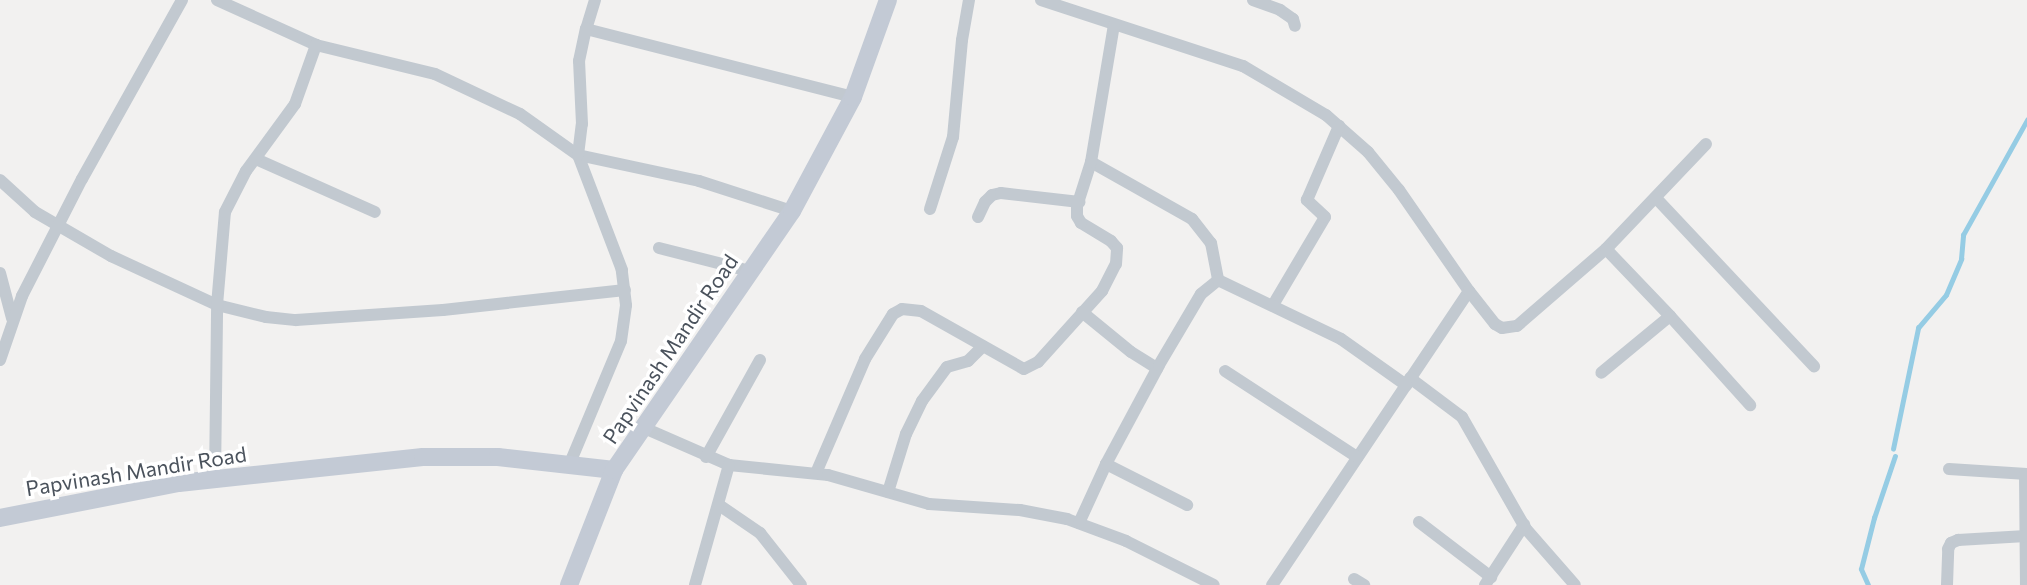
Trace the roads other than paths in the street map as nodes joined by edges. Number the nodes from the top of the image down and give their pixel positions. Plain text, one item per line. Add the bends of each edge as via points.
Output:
1 (182, 0) edge
2 (217, 0) edge
3 (595, 0) edge
4 (888, 0) edge
5 (969, 0) edge
6 (1253, 0) edge
7 (1050, 2) edge
8 (1114, 25) junction
9 (1295, 26) dead end
10 (586, 29) junction
11 (316, 45) junction
12 (853, 97) junction
13 (1339, 126) junction
14 (1706, 144) dead end
15 (578, 155) junction
16 (256, 159) junction
17 (1091, 162) junction
18 (0, 180) edge
19 (1656, 198) junction
20 (1079, 202) junction
21 (930, 209) dead end
22 (792, 211) junction
23 (375, 212) dead end
24 (978, 217) dead end
25 (58, 226) junction
26 (659, 248) dead end
27 (1606, 249) junction
28 (750, 271) junction
29 (0, 273) edge
30 (1217, 280) junction
31 (625, 290) junction
32 (1469, 291) junction
33 (217, 305) junction
34 (1273, 305) junction
35 (1082, 312) junction
36 (1670, 316) junction
37 (12, 318) junction
38 (983, 346) junction
39 (0, 359) edge
40 (760, 360) dead end
41 (1814, 366) dead end
42 (1157, 368) junction
43 (1225, 371) dead end
44 (1601, 373) dead end
45 (1408, 381) junction
46 (1750, 405) dead end
47 (642, 427) junction
48 (706, 457) junction
49 (1357, 457) junction
50 (570, 463) junction
51 (1106, 464) junction
52 (729, 465) junction
53 (1949, 469) dead end
54 (614, 470) junction
55 (816, 473) junction
56 (2026, 474) edge
57 (215, 478) junction
58 (888, 492) junction
59 (719, 505) junction
60 (1187, 505) dead end
61 (0, 518) edge
62 (1419, 522) dead end
63 (1079, 523) junction
64 (1524, 525) junction
65 (2026, 545) edge
66 (1488, 581) edge
67 (569, 585) edge
68 (695, 585) edge
69 (801, 585) edge
70 (1214, 585) edge
71 (1272, 585) edge
72 (1575, 585) edge
73 (1947, 585) edge
74 (2026, 585) edge

1 - 25 street
2 - 11 street
3 - 10 street
4 - 12 street, Papvinash Mandir Road
5 - 21 street via 953,136
6 - 9 street via 1280,10
7 - 8 street
8 - 13 street via 1243,66
8 - 17 street
10 - 12 street
10 - 15 street via 579,61 582,124
11 - 15 street via 435,74 520,114
11 - 16 street via 295,104
12 - 22 street, Papvinash Mandir Road
13 - 32 street via 1399,190
13 - 34 street via 1307,200 1325,217
14 - 19 street
15 - 22 street via 699,181
15 - 31 street via 613,244
16 - 23 street
16 - 33 street via 225,212
17 - 20 street
17 - 30 street via 1192,219 1211,243
18 - 25 street
19 - 27 street
19 - 41 street
20 - 24 street via 992,195
20 - 35 street via 1081,223 1111,241 1118,256 1102,291
22 - 28 street, Papvinash Mandir Road
25 - 33 street
25 - 37 street
26 - 28 street
27 - 32 street via 1517,326 1495,324
27 - 36 street
28 - 47 street, Papvinash Mandir Road
29 - 37 street
30 - 34 street
30 - 42 street via 1201,294
31 - 33 street via 296,320
31 - 50 street via 621,341
32 - 45 street
33 - 57 street
34 - 45 street
35 - 38 street via 1038,362 1024,369
35 - 42 street
36 - 44 street
36 - 46 street
37 - 39 street
38 - 55 street via 921,311 902,309 893,314 865,359
38 - 58 street via 968,361 947,367 922,401
40 - 48 street
42 - 51 street
43 - 49 street
45 - 49 street
45 - 64 street via 1462,417
47 - 48 street
47 - 54 street, Papvinash Mandir Road
48 - 52 street
49 - 71 street
50 - 54 street, Papvinash Mandir Road
50 - 57 street, Papvinash Mandir Road via 423,457
51 - 60 street
51 - 63 street
52 - 55 street
52 - 59 street
53 - 56 street
54 - 67 street
55 - 58 street
56 - 65 street
57 - 61 street, Papvinash Mandir Road
58 - 63 street via 929,504 1020,510
59 - 68 street
59 - 69 street via 761,533
62 - 66 street
63 - 70 street
64 - 66 street
64 - 72 street
65 - 73 street via 1951,543
65 - 74 street

